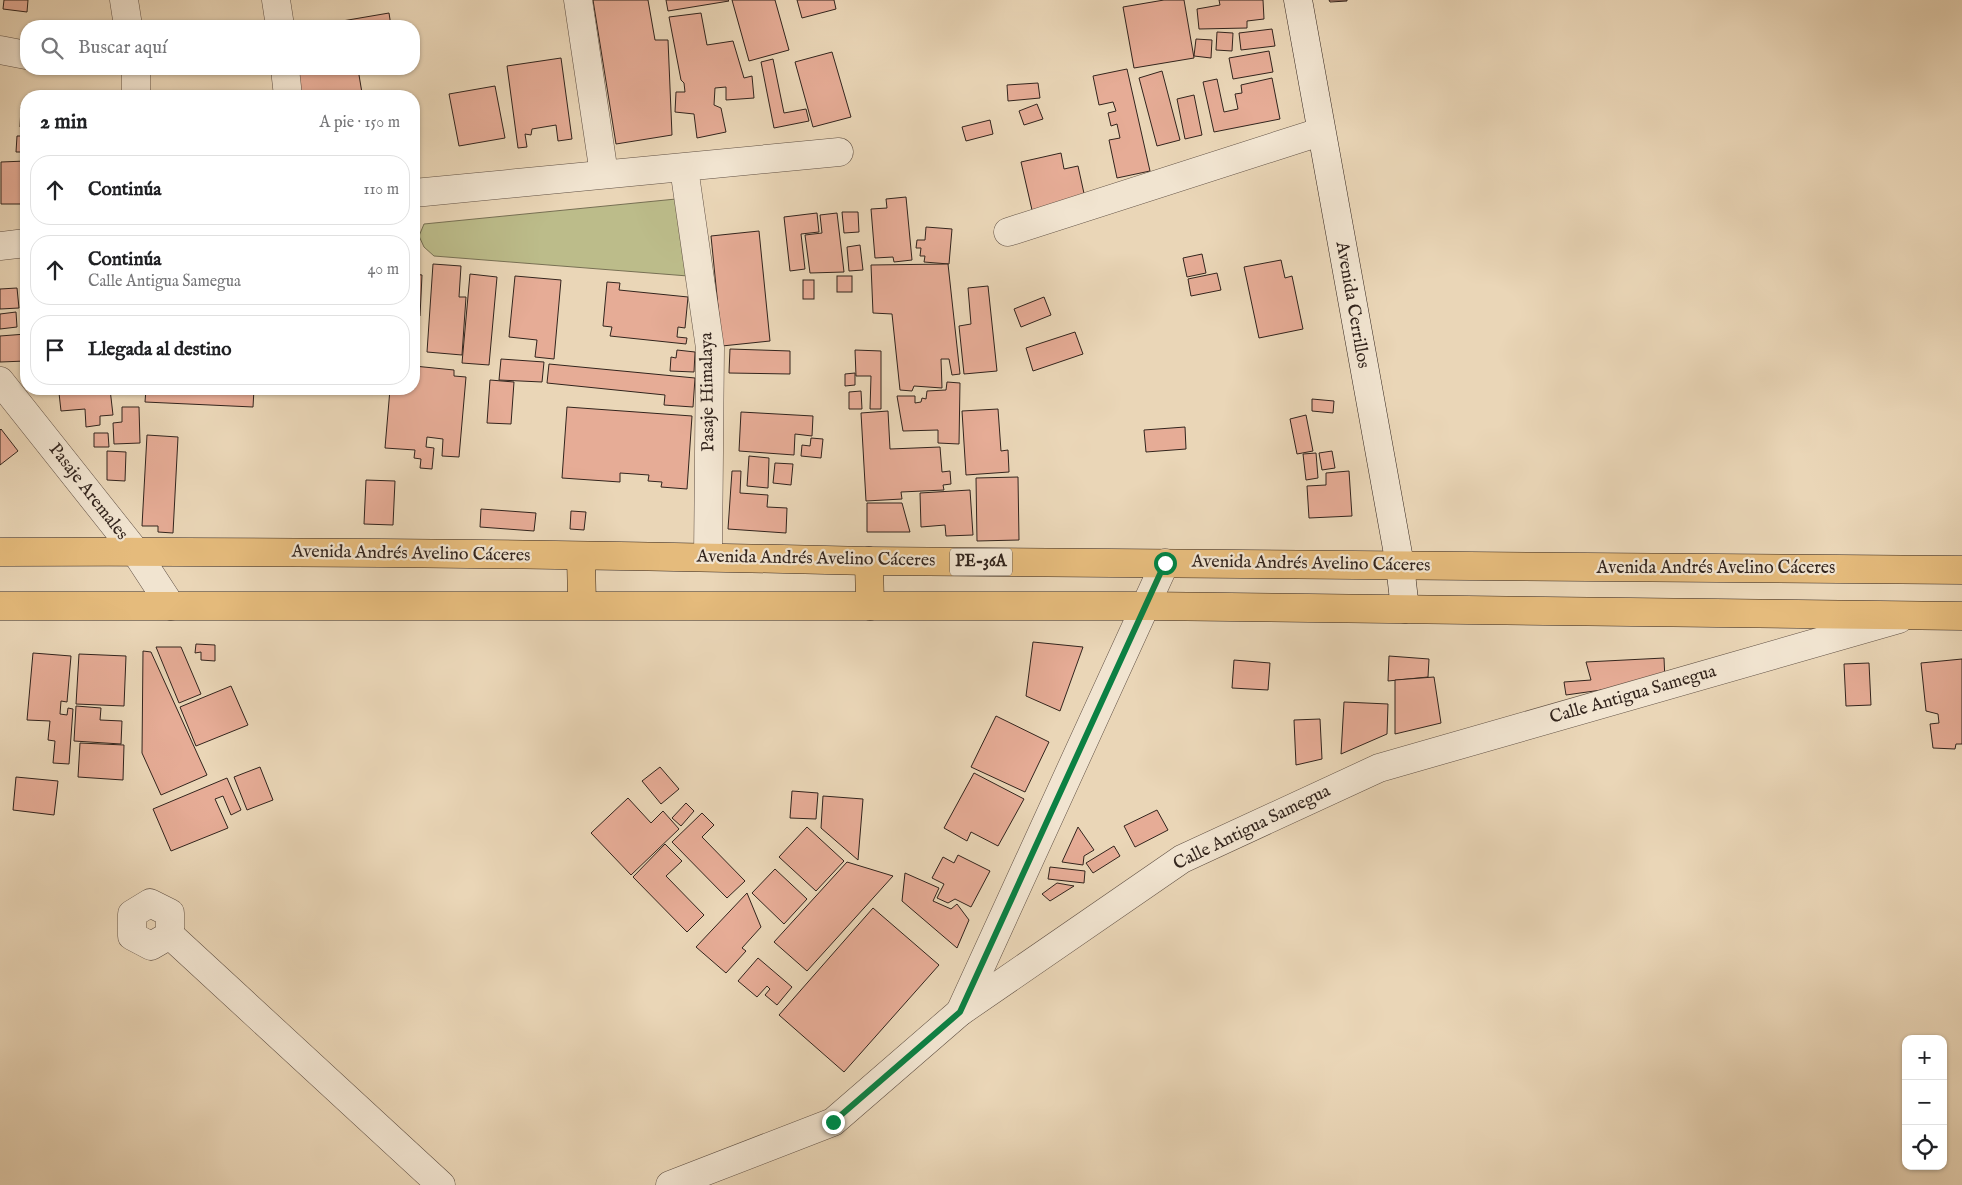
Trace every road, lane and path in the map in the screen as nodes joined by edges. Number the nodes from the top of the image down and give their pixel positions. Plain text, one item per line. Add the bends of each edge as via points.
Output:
1 (124, 0) edge
2 (276, 0) edge
3 (578, 0) edge
4 (1298, 0) edge
5 (127, 20) edge
6 (279, 20) edge
7 (0, 50) edge
8 (20, 53) edge
9 (286, 75) edge
10 (287, 90) edge
11 (1320, 132) junction
12 (839, 152) dead end
13 (684, 168) junction
14 (604, 174) junction
15 (420, 192) edge
16 (1008, 232) dead end
17 (20, 244) edge
18 (0, 246) edge
19 (0, 380) edge
20 (135, 551) junction
21 (0, 552) edge
22 (581, 556) junction
23 (708, 557) junction
24 (869, 561) junction
25 (1165, 563) junction
26 (1400, 566) junction
27 (1962, 570) edge
28 (582, 605) junction
29 (0, 606) edge
30 (171, 606) junction
31 (870, 606) junction
32 (1145, 606) junction
33 (1405, 610) junction
34 (1906, 616) junction
35 (1962, 616) edge
36 (170, 935) dead end
37 (960, 1012) junction
38 (441, 1185) edge
39 (670, 1185) edge

1 - 5 street
2 - 6 street
3 - 14 street
4 - 11 street, Avenida Cerrillos
7 - 8 street
9 - 10 street
11 - 16 street
11 - 26 street, Avenida Cerrillos
12 - 13 street
13 - 14 street
13 - 23 street, Pasaje Himalaya via 710,348
14 - 15 street
17 - 18 street
19 - 20 street, Pasaje Aremales
20 - 21 highway, Avenida Andrés Avelino Cáceres / PE-36A
20 - 22 highway, Avenida Andrés Avelino Cáceres / PE-36A
20 - 30 street, Pasaje Aremales
22 - 23 highway, Avenida Andrés Avelino Cáceres / PE-36A
22 - 28 highway
23 - 24 highway, Avenida Andrés Avelino Cáceres / PE-36A
24 - 25 highway, Avenida Andrés Avelino Cáceres / PE-36A
24 - 31 highway
25 - 26 highway, Avenida Andrés Avelino Cáceres / PE-36A
25 - 32 street
26 - 27 highway, Avenida Andrés Avelino Cáceres / PE-36A
26 - 33 street, Avenida Cerrillos
28 - 30 highway
28 - 31 highway
29 - 30 highway
31 - 32 highway
32 - 33 highway
32 - 37 street
33 - 34 highway
34 - 35 highway
34 - 37 street, Calle Antigua Samegua via 1380,768 1182,859
36 - 38 street
37 - 39 street, Calle Antigua Samegua via 833,1122

